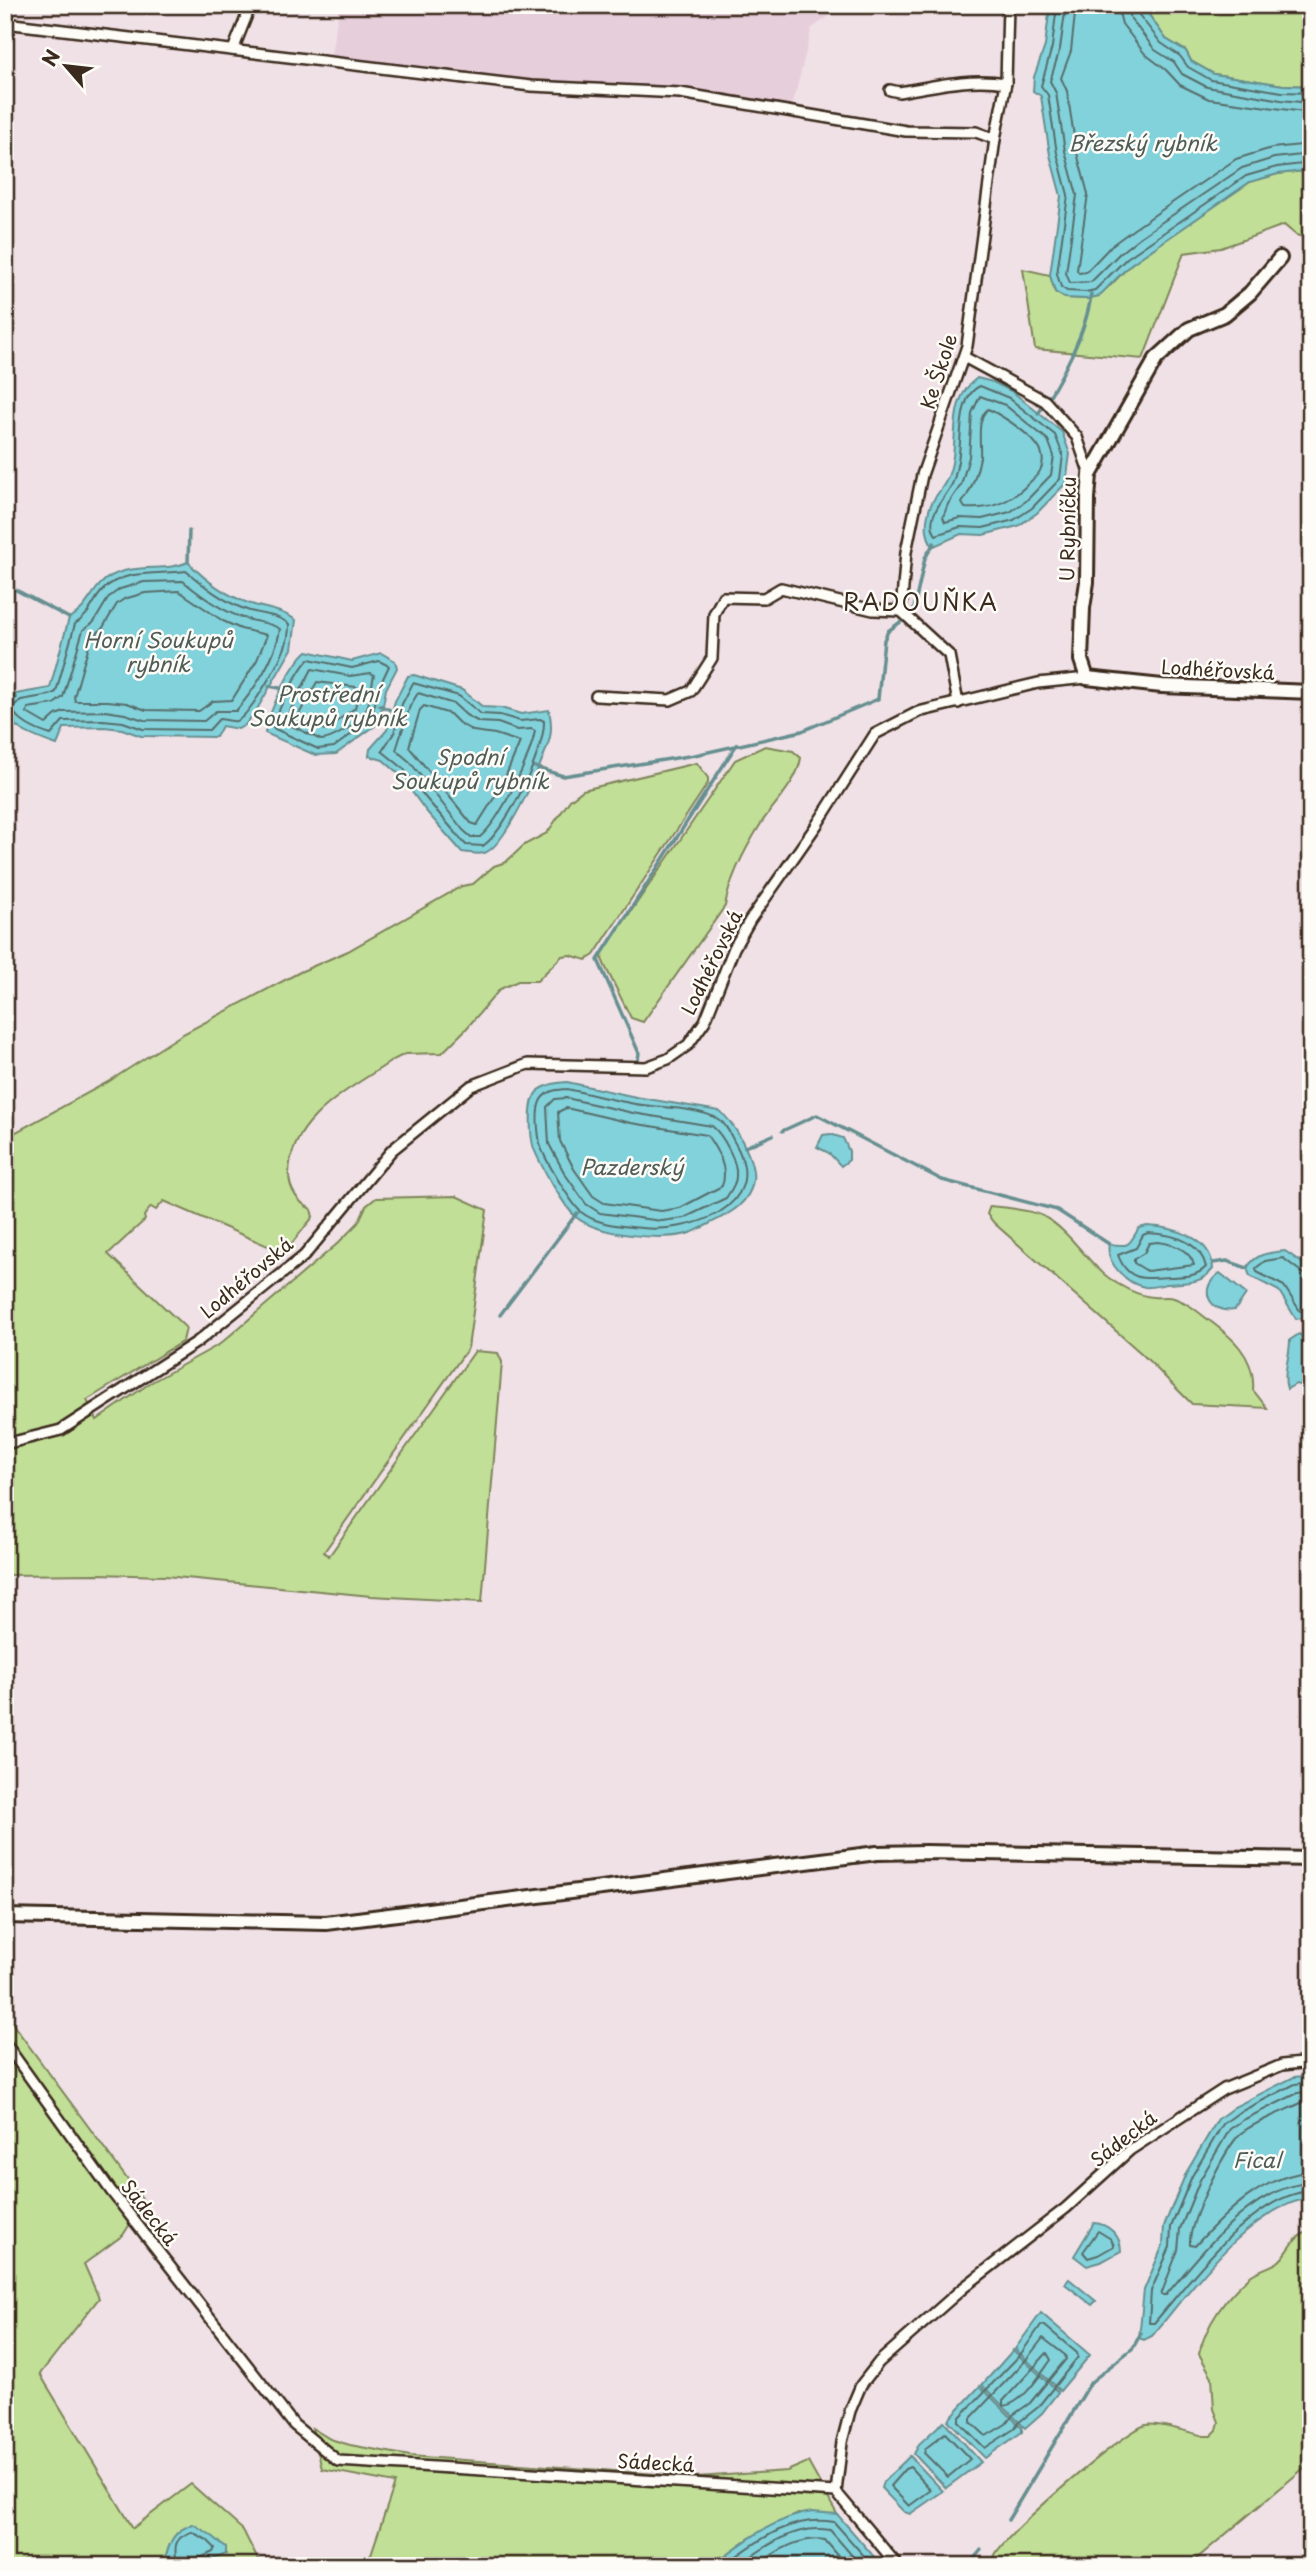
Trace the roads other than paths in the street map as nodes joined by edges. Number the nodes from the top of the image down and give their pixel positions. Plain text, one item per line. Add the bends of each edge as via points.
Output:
1 (251, 5) edge
2 (1008, 5) edge
3 (5, 23) edge
4 (233, 50) junction
5 (1006, 83) junction
6 (890, 90) dead end
7 (995, 139) junction
8 (1280, 258) dead end
9 (964, 357) junction
10 (1090, 475) junction
11 (901, 611) junction
12 (1087, 678) junction
13 (1311, 692) edge
14 (596, 696) dead end
15 (958, 703) junction
16 (5, 1444) edge
17 (1311, 1859) edge
18 (5, 1916) edge
19 (5, 2043) edge
20 (1311, 2062) edge
21 (835, 2491) junction
22 (898, 2566) edge

1 - 4 street
2 - 5 street, Ke Škole
3 - 4 street
4 - 7 street via 531,86 680,93 906,131 976,132
5 - 6 street via 963,81
5 - 7 street, Ke Škole
7 - 9 street, Ke Škole
8 - 10 main road via 1225,314 1189,329 1156,359
9 - 10 street, U Rybníčku via 1045,401 1077,437
9 - 11 street, Ke Škole via 922,475 906,552
10 - 12 main road, U Rybníčku via 1082,660
11 - 14 street via 873,610 781,588 764,598 723,597 714,614 712,658 691,691 670,700
11 - 15 street via 949,656
12 - 13 main road, Lodhéřovská
12 - 15 street, Lodhéřovská
15 - 16 street, Lodhéřovská via 918,712 875,734 750,920 705,1021 688,1045 646,1067 528,1064 471,1086 392,1150 304,1255 197,1342 61,1430
17 - 18 main road via 901,1852 326,1923
19 - 21 street, Sádecká via 111,2191 294,2425 338,2460
20 - 21 street, Sádecká via 1282,2065 1224,2089 1130,2150 879,2362 861,2385 850,2411
21 - 22 street

